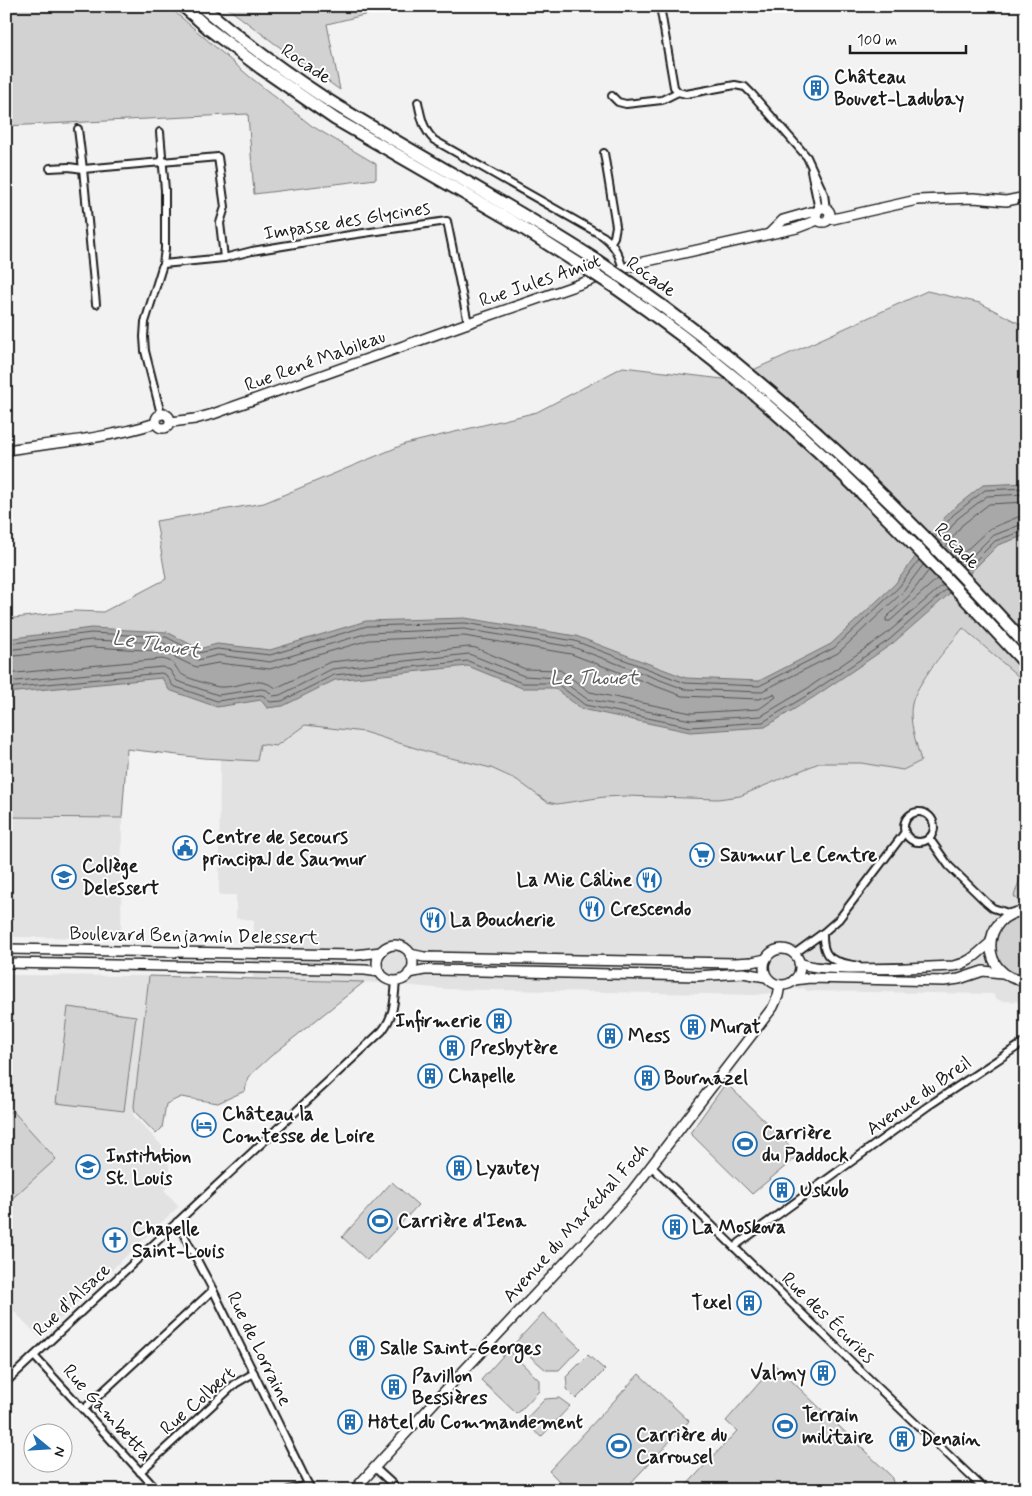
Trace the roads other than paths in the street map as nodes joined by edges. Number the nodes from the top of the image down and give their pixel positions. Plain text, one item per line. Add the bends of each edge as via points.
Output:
1 (183, 6) edge
2 (201, 6) edge
3 (660, 6) edge
4 (678, 92) junction
5 (612, 96) dead end
6 (418, 102) dead end
7 (78, 129) dead end
8 (160, 132) dead end
9 (604, 153) dead end
10 (163, 161) junction
11 (50, 168) dead end
12 (83, 169) junction
13 (1026, 197) edge
14 (822, 214) junction
15 (611, 242) junction
16 (224, 258) junction
17 (163, 264) junction
18 (623, 269) junction
19 (96, 304) dead end
20 (468, 323) junction
21 (161, 414) junction
22 (171, 422) junction
23 (156, 423) junction
24 (6, 450) edge
25 (998, 614) junction
26 (1026, 636) edge
27 (1026, 645) edge
28 (1026, 664) edge
29 (905, 832) junction
30 (928, 838) junction
31 (1024, 909) edge
32 (1011, 914) junction
33 (823, 934) junction
34 (990, 943) junction
35 (6, 949) edge
36 (381, 952) junction
37 (410, 954) junction
38 (794, 954) junction
39 (766, 959) junction
40 (6, 963) edge
41 (799, 964) junction
42 (869, 969) junction
43 (380, 972) junction
44 (409, 973) junction
45 (1002, 973) junction
46 (766, 977) junction
47 (794, 980) junction
48 (396, 981) junction
49 (1026, 981) edge
50 (780, 985) junction
51 (1026, 1041) edge
52 (652, 1167) junction
53 (177, 1222) junction
54 (734, 1248) junction
55 (213, 1290) junction
56 (34, 1356) junction
57 (254, 1373) junction
58 (6, 1382) edge
59 (84, 1409) junction
60 (375, 1468) junction
61 (140, 1472) junction
62 (310, 1487) edge
63 (157, 1490) edge
64 (288, 1490) edge
65 (354, 1490) edge
66 (399, 1490) edge
67 (985, 1490) edge

1 - 28 highway, bridge via 261,68 335,119 590,271 688,340 746,387 853,485
2 - 25 highway, Rocade, bridge via 316,92 596,260 696,331 796,415 862,476
3 - 4 street via 674,87
4 - 5 street via 662,100 626,104
4 - 14 street via 686,94 736,85 745,88 811,165 824,194
6 - 15 street via 422,122 434,140
7 - 12 street
8 - 10 street
9 - 15 street via 616,226
10 - 12 street
10 - 16 street via 218,157 225,206 220,222
10 - 17 street via 166,249
11 - 12 street
12 - 19 street
13 - 14 main road, Rue Jules Amiot via 1006,201 974,198 917,200 833,219
14 - 18 main road, Rue Jules Amiot via 797,228
15 - 18 street
16 - 17 street, Impasse des Glycines
16 - 20 street, Impasse des Glycines via 447,221
17 - 21 street via 145,322 144,337
18 - 20 main road, Rue Jules Amiot
20 - 22 main road, Rue René Mabileau via 213,414
21 - 22 main road via 168,415
21 - 23 main road
22 - 23 main road via 165,429
23 - 24 main road
25 - 26 highway
25 - 27 highway, Rocade
29 - 30 street via 914,841
29 - 30 street via 906,818 915,812 923,812 933,823
29 - 33 street via 839,919
30 - 32 street via 945,861 991,907
31 - 32 main road
32 - 34 main road via 997,925
33 - 38 street
33 - 42 street via 823,948 829,957
34 - 42 main road via 960,965
34 - 45 main road via 991,954
35 - 36 main road, Boulevard Benjamin Delessert via 355,955
36 - 37 main road via 397,945
36 - 43 main road via 377,962
37 - 39 main road via 424,957 735,963
37 - 44 main road via 412,964
38 - 39 main road via 779,949
38 - 41 main road
39 - 46 main road
40 - 43 main road, Boulevard Benjamin Delessert
41 - 42 main road
41 - 47 main road
43 - 48 main road via 387,979
44 - 46 main road via 436,970 697,976 743,974
44 - 48 main road
45 - 47 main road via 983,971 951,980
45 - 49 main road
46 - 50 main road
47 - 50 main road
48 - 53 street, Rue d'Alsace via 394,1005 389,1022 382,1031
50 - 52 main road, Avenue du Maréchal Foch via 773,1007
51 - 54 street, Avenue du Breil via 928,1106
52 - 54 street, Rue des Écuries
52 - 60 main road, Avenue du Maréchal Foch
53 - 55 street, Rue de Lorraine
53 - 56 street, Rue d'Alsace
54 - 67 street, Rue des Écuries
55 - 57 street, Rue de Lorraine
55 - 59 street
56 - 58 street, Rue d'Alsace
56 - 59 street, Rue Gambetta
57 - 61 street, Rue Colbert via 235,1384
57 - 62 street, Rue de Lorraine
59 - 61 street, Rue Gambetta
60 - 65 main road, Avenue du Maréchal Foch
60 - 66 street
61 - 63 street, Rue Gambetta
62 - 64 street

